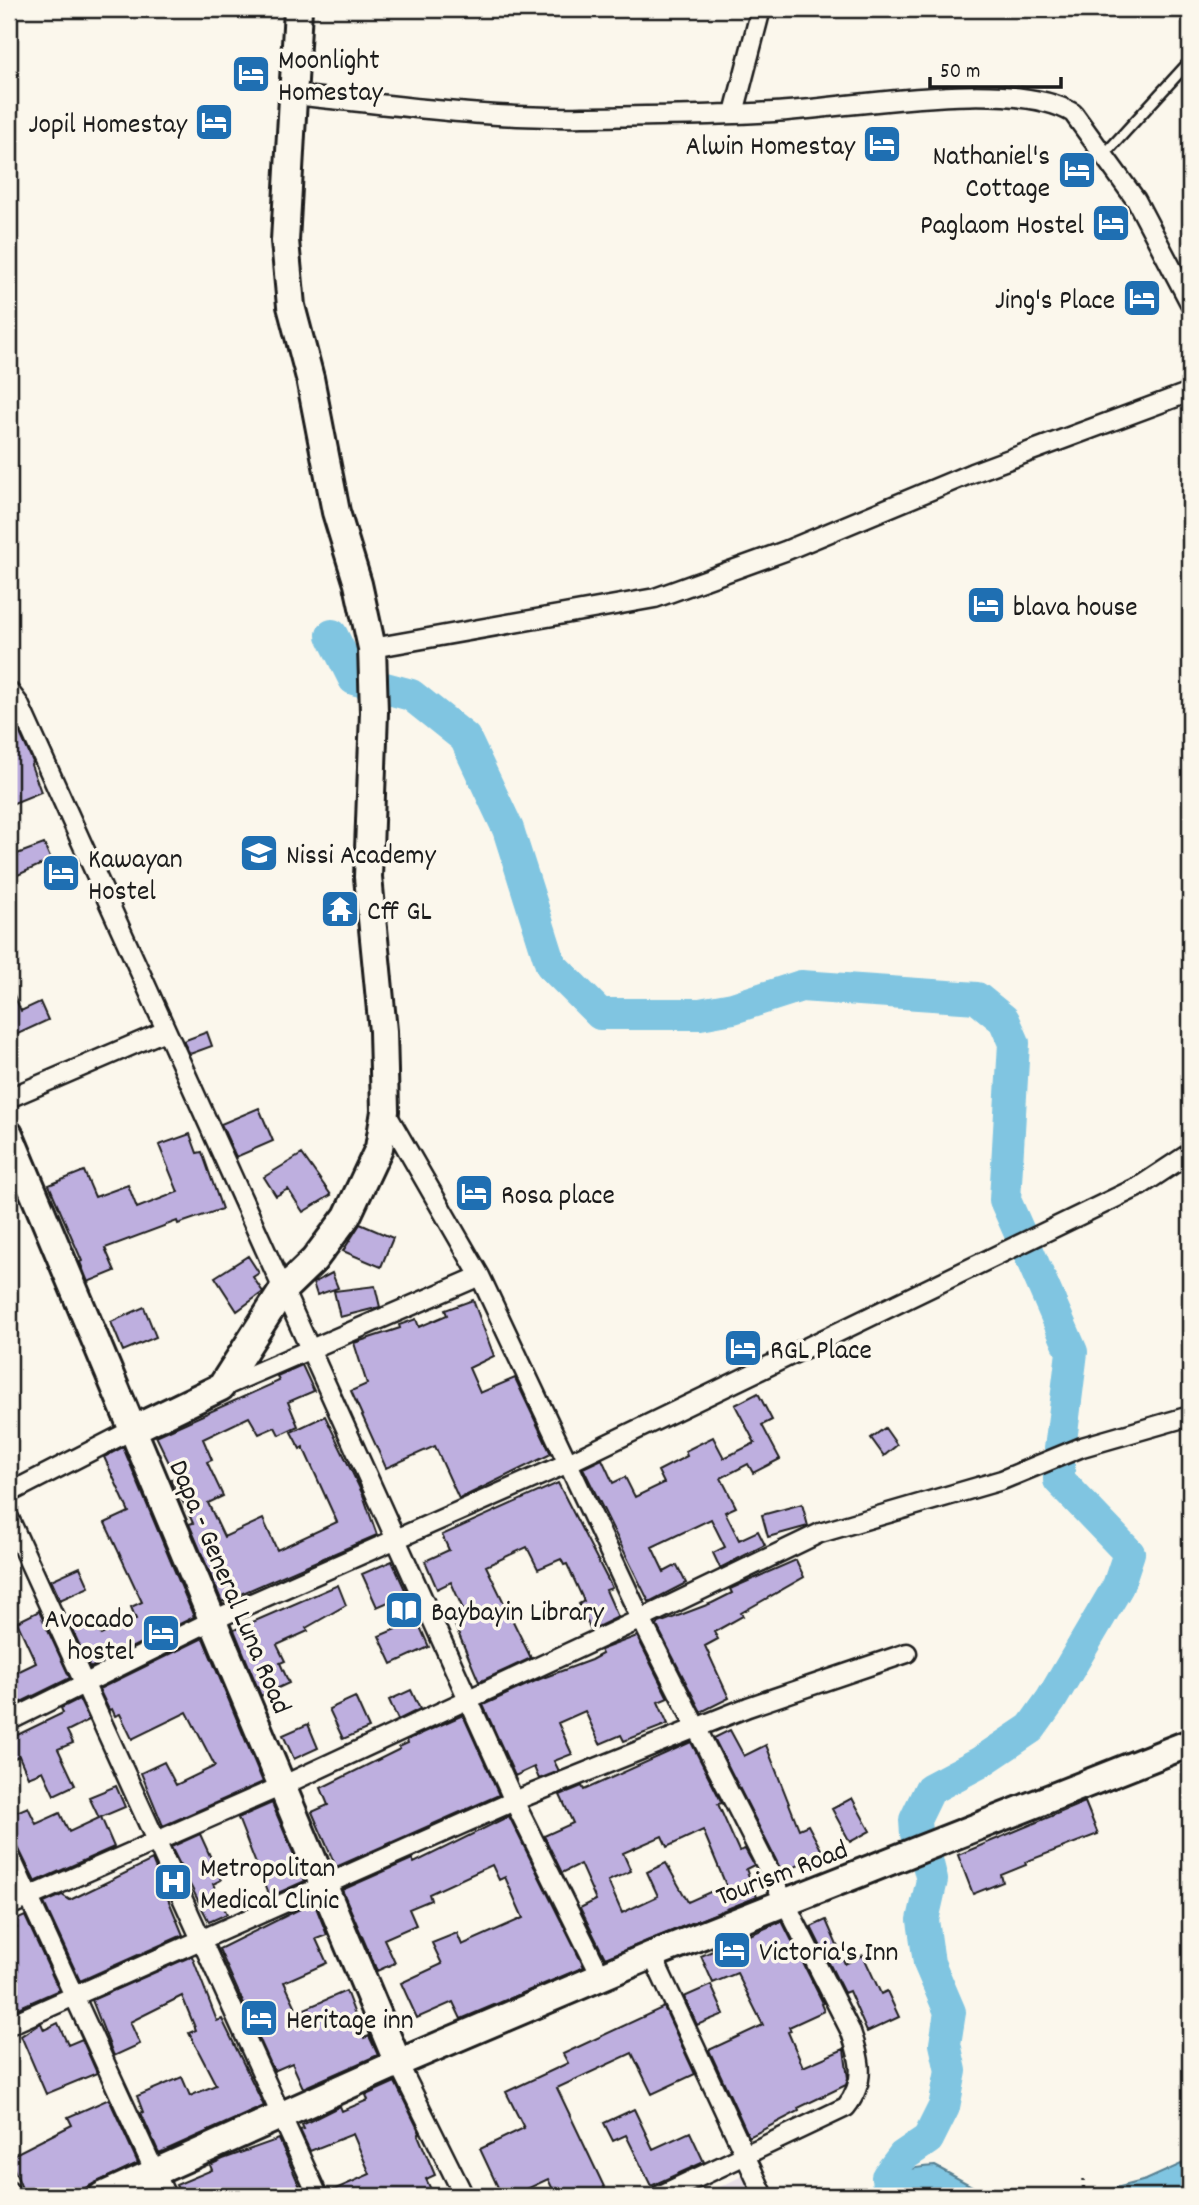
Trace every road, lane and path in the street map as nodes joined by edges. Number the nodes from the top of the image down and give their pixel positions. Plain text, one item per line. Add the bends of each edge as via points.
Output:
1 (298, 9) edge
2 (761, 9) edge
3 (1190, 61) edge
4 (292, 94) junction
5 (734, 113) junction
6 (1104, 155) junction
7 (1190, 303) edge
8 (1190, 392) edge
9 (373, 648) junction
10 (9, 691) edge
11 (165, 1031) junction
12 (9, 1098) edge
13 (385, 1111) junction
14 (9, 1134) edge
15 (1190, 1153) edge
16 (480, 1276) junction
17 (283, 1290) junction
18 (311, 1348) junction
19 (221, 1387) junction
20 (1190, 1416) edge
21 (132, 1430) junction
22 (568, 1463) junction
23 (9, 1493) edge
24 (9, 1518) edge
25 (397, 1538) junction
26 (641, 1619) junction
27 (211, 1621) junction
28 (907, 1653) dead end
29 (85, 1683) junction
30 (470, 1699) junction
31 (9, 1721) edge
32 (696, 1727) junction
33 (1190, 1743) edge
34 (284, 1785) junction
35 (514, 1801) junction
36 (155, 1840) junction
37 (9, 1854) edge
38 (323, 1886) junction
39 (29, 1898) junction
40 (783, 1904) junction
41 (9, 1906) edge
42 (199, 1940) junction
43 (652, 1955) junction
44 (601, 1976) junction
45 (75, 1997) junction
46 (9, 2025) edge
47 (398, 2063) junction
48 (282, 2117) junction
49 (745, 2153) junction
50 (1083, 2179) dead end
51 (161, 2185) edge
52 (9, 2191) edge
53 (11, 2196) edge
54 (102, 2196) edge
55 (318, 2196) edge
56 (464, 2196) edge
57 (659, 2196) edge
58 (764, 2196) edge
59 (1084, 2196) edge

1 - 4 street
2 - 5 street
3 - 6 lane
4 - 5 street via 486,113 581,117
4 - 9 street via 285,202 291,306 336,512
5 - 6 street via 946,97 1037,99 1073,113
6 - 7 street via 1136,200
8 - 9 street via 655,598
9 - 13 street via 368,877 383,1031
10 - 11 street via 19,704
11 - 12 street
11 - 17 street
13 - 16 street
13 - 17 street via 379,1148 347,1216 314,1260
14 - 21 street, Dapa - General Luna Road
15 - 22 street via 1129,1192
16 - 18 street
16 - 22 street
17 - 18 street
17 - 19 street
18 - 19 street
18 - 25 street
19 - 21 street
20 - 26 street via 1082,1447 1002,1480 820,1532
21 - 23 street
21 - 27 street, Dapa - General Luna Road
22 - 25 street
22 - 26 street
24 - 29 street
25 - 27 street
25 - 30 street
26 - 30 street
26 - 32 street
27 - 29 street
27 - 34 street, Dapa - General Luna Road
28 - 32 street
29 - 31 street
29 - 36 street
30 - 34 street
30 - 35 street
32 - 35 street
32 - 40 street
33 - 40 street, Tourism Road
34 - 36 street
34 - 38 street, Dapa - General Luna Road
35 - 38 street
35 - 44 street
36 - 39 street
36 - 42 street
37 - 39 street
38 - 42 street
38 - 47 street, Dapa - General Luna Road
39 - 41 street
39 - 45 street
40 - 43 street, Tourism Road
40 - 49 street via 851,2032 861,2079 846,2106
42 - 45 street
42 - 48 street
43 - 44 street, Tourism Road
43 - 49 street
44 - 47 street, Tourism Road
45 - 46 street
45 - 51 street
47 - 48 street, Tourism Road
47 - 56 street
48 - 51 street, Tourism Road
48 - 55 street
49 - 57 street
49 - 58 street
50 - 59 path
51 - 54 street, Tourism Road
52 - 53 street

